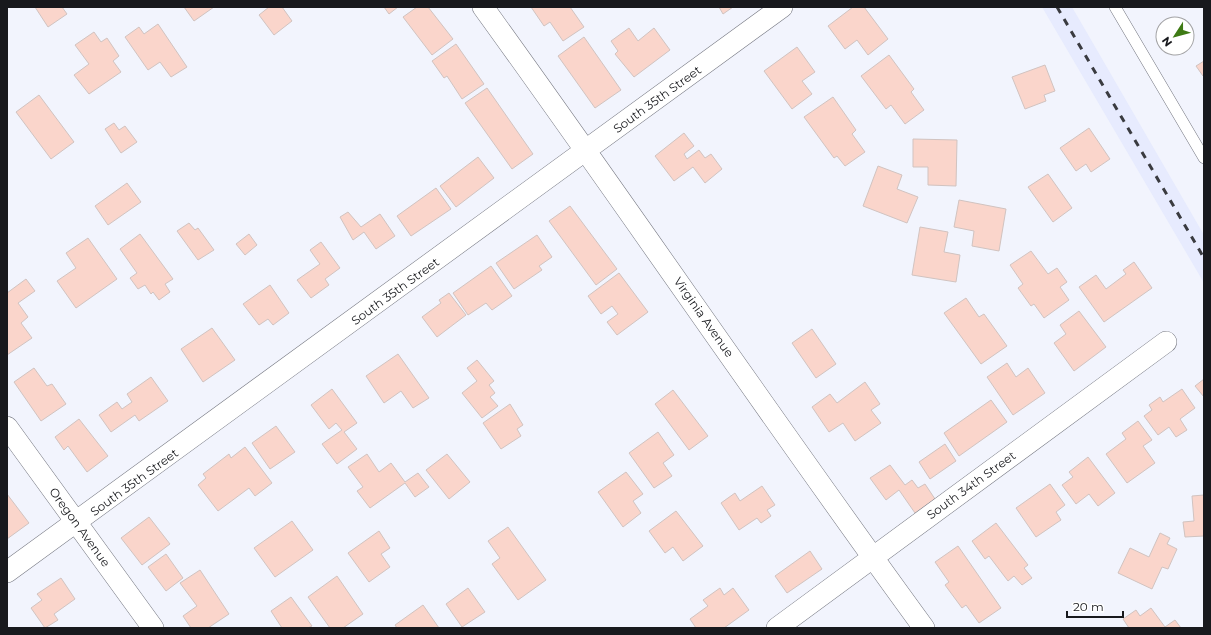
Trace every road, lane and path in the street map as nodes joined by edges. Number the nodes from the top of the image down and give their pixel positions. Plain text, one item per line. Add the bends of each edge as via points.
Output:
1 (483, 7) edge
2 (782, 7) edge
3 (1115, 7) edge
4 (587, 150) junction
5 (1204, 158) edge
6 (1166, 342) dead end
7 (7, 427) edge
8 (77, 523) junction
9 (872, 557) junction
10 (7, 572) edge
11 (153, 628) edge
12 (777, 628) edge
13 (924, 628) edge

1 - 4 street, Virginia Avenue
2 - 4 street, South 35th Street
3 - 5 lane
4 - 8 street, South 35th Street
4 - 9 street, Virginia Avenue
6 - 9 street, South 34th Street
7 - 8 street, Oregon Avenue
8 - 10 street, South 35th Street
8 - 11 street, Oregon Avenue
9 - 12 street, South 34th Street
9 - 13 street, Virginia Avenue

